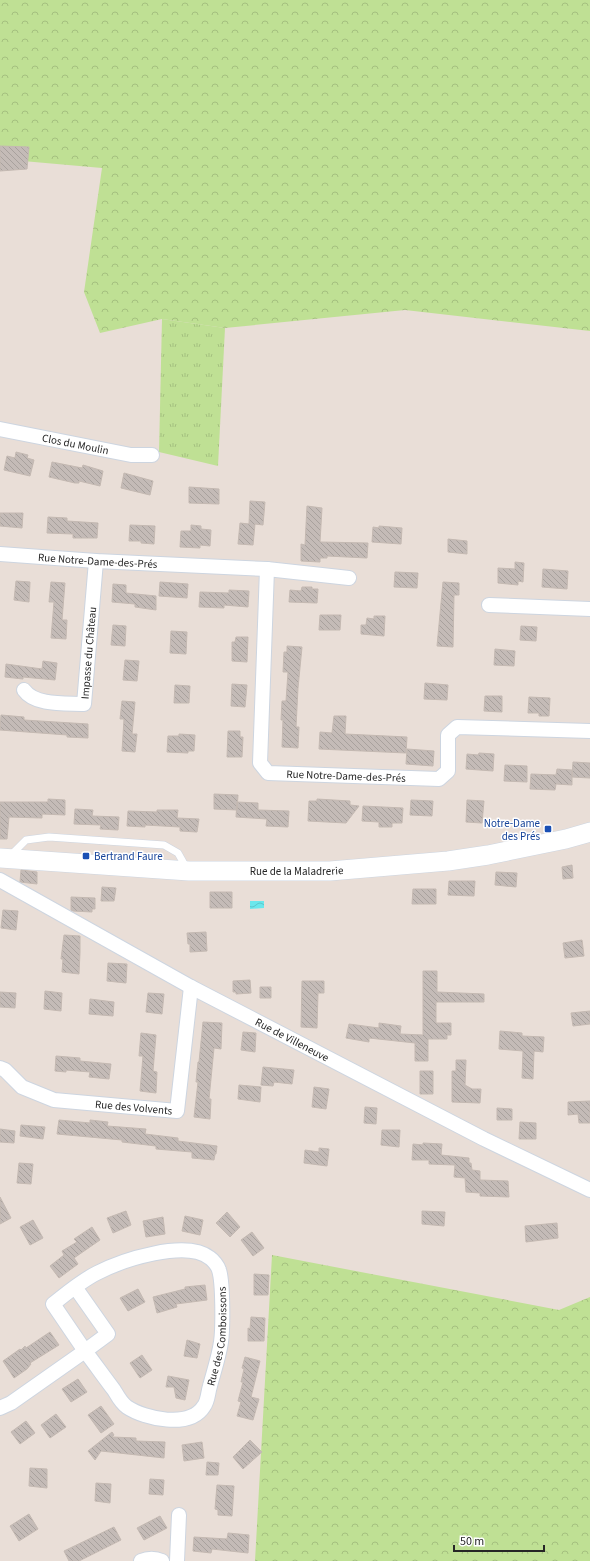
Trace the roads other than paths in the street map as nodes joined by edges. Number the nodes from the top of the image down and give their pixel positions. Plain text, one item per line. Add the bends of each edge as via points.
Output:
1 (0, 429) edge
2 (152, 455) dead end
3 (0, 554) edge
4 (96, 561) junction
5 (267, 569) junction
6 (349, 578) dead end
7 (489, 605) dead end
8 (590, 609) edge
9 (24, 690) dead end
10 (590, 731) edge
11 (590, 832) edge
12 (3, 859) edge
13 (0, 880) edge
14 (191, 987) junction
15 (0, 1068) edge
16 (590, 1190) edge
17 (75, 1287) junction
18 (85, 1351) junction
19 (0, 1408) edge
20 (179, 1515) dead end
21 (142, 1561) edge
22 (162, 1561) edge
23 (177, 1561) edge

1 - 2 street, Clos du Moulin via 131,454
3 - 4 street, Rue Notre-Dame-des-Prés
4 - 5 street, Rue Notre-Dame-des-Prés
4 - 9 street, Impasse du Château via 84,704 40,701 28,696
5 - 6 street, Rue Notre-Dame-des-Prés
5 - 10 street, Rue Notre-Dame-des-Prés via 260,763 268,773 439,779 448,771 448,735 457,727
7 - 8 street
11 - 12 main road, Rue de la Maladrerie via 488,855 330,871 188,871
13 - 14 street, Rue de Villeneuve
14 - 15 street, Rue des Volvents via 177,1112 54,1100 22,1087
14 - 16 street, Rue de Villeneuve via 484,1139
17 - 18 street, Rue des Comboissons via 53,1304
17 - 18 street via 108,1334
17 - 18 street, Rue des Comboissons via 96,1273 119,1263 151,1254 185,1250 211,1258 219,1269 222,1285 222,1342 204,1406 195,1414 184,1419 170,1420 142,1415 125,1406
18 - 19 street
20 - 23 street
21 - 22 street

